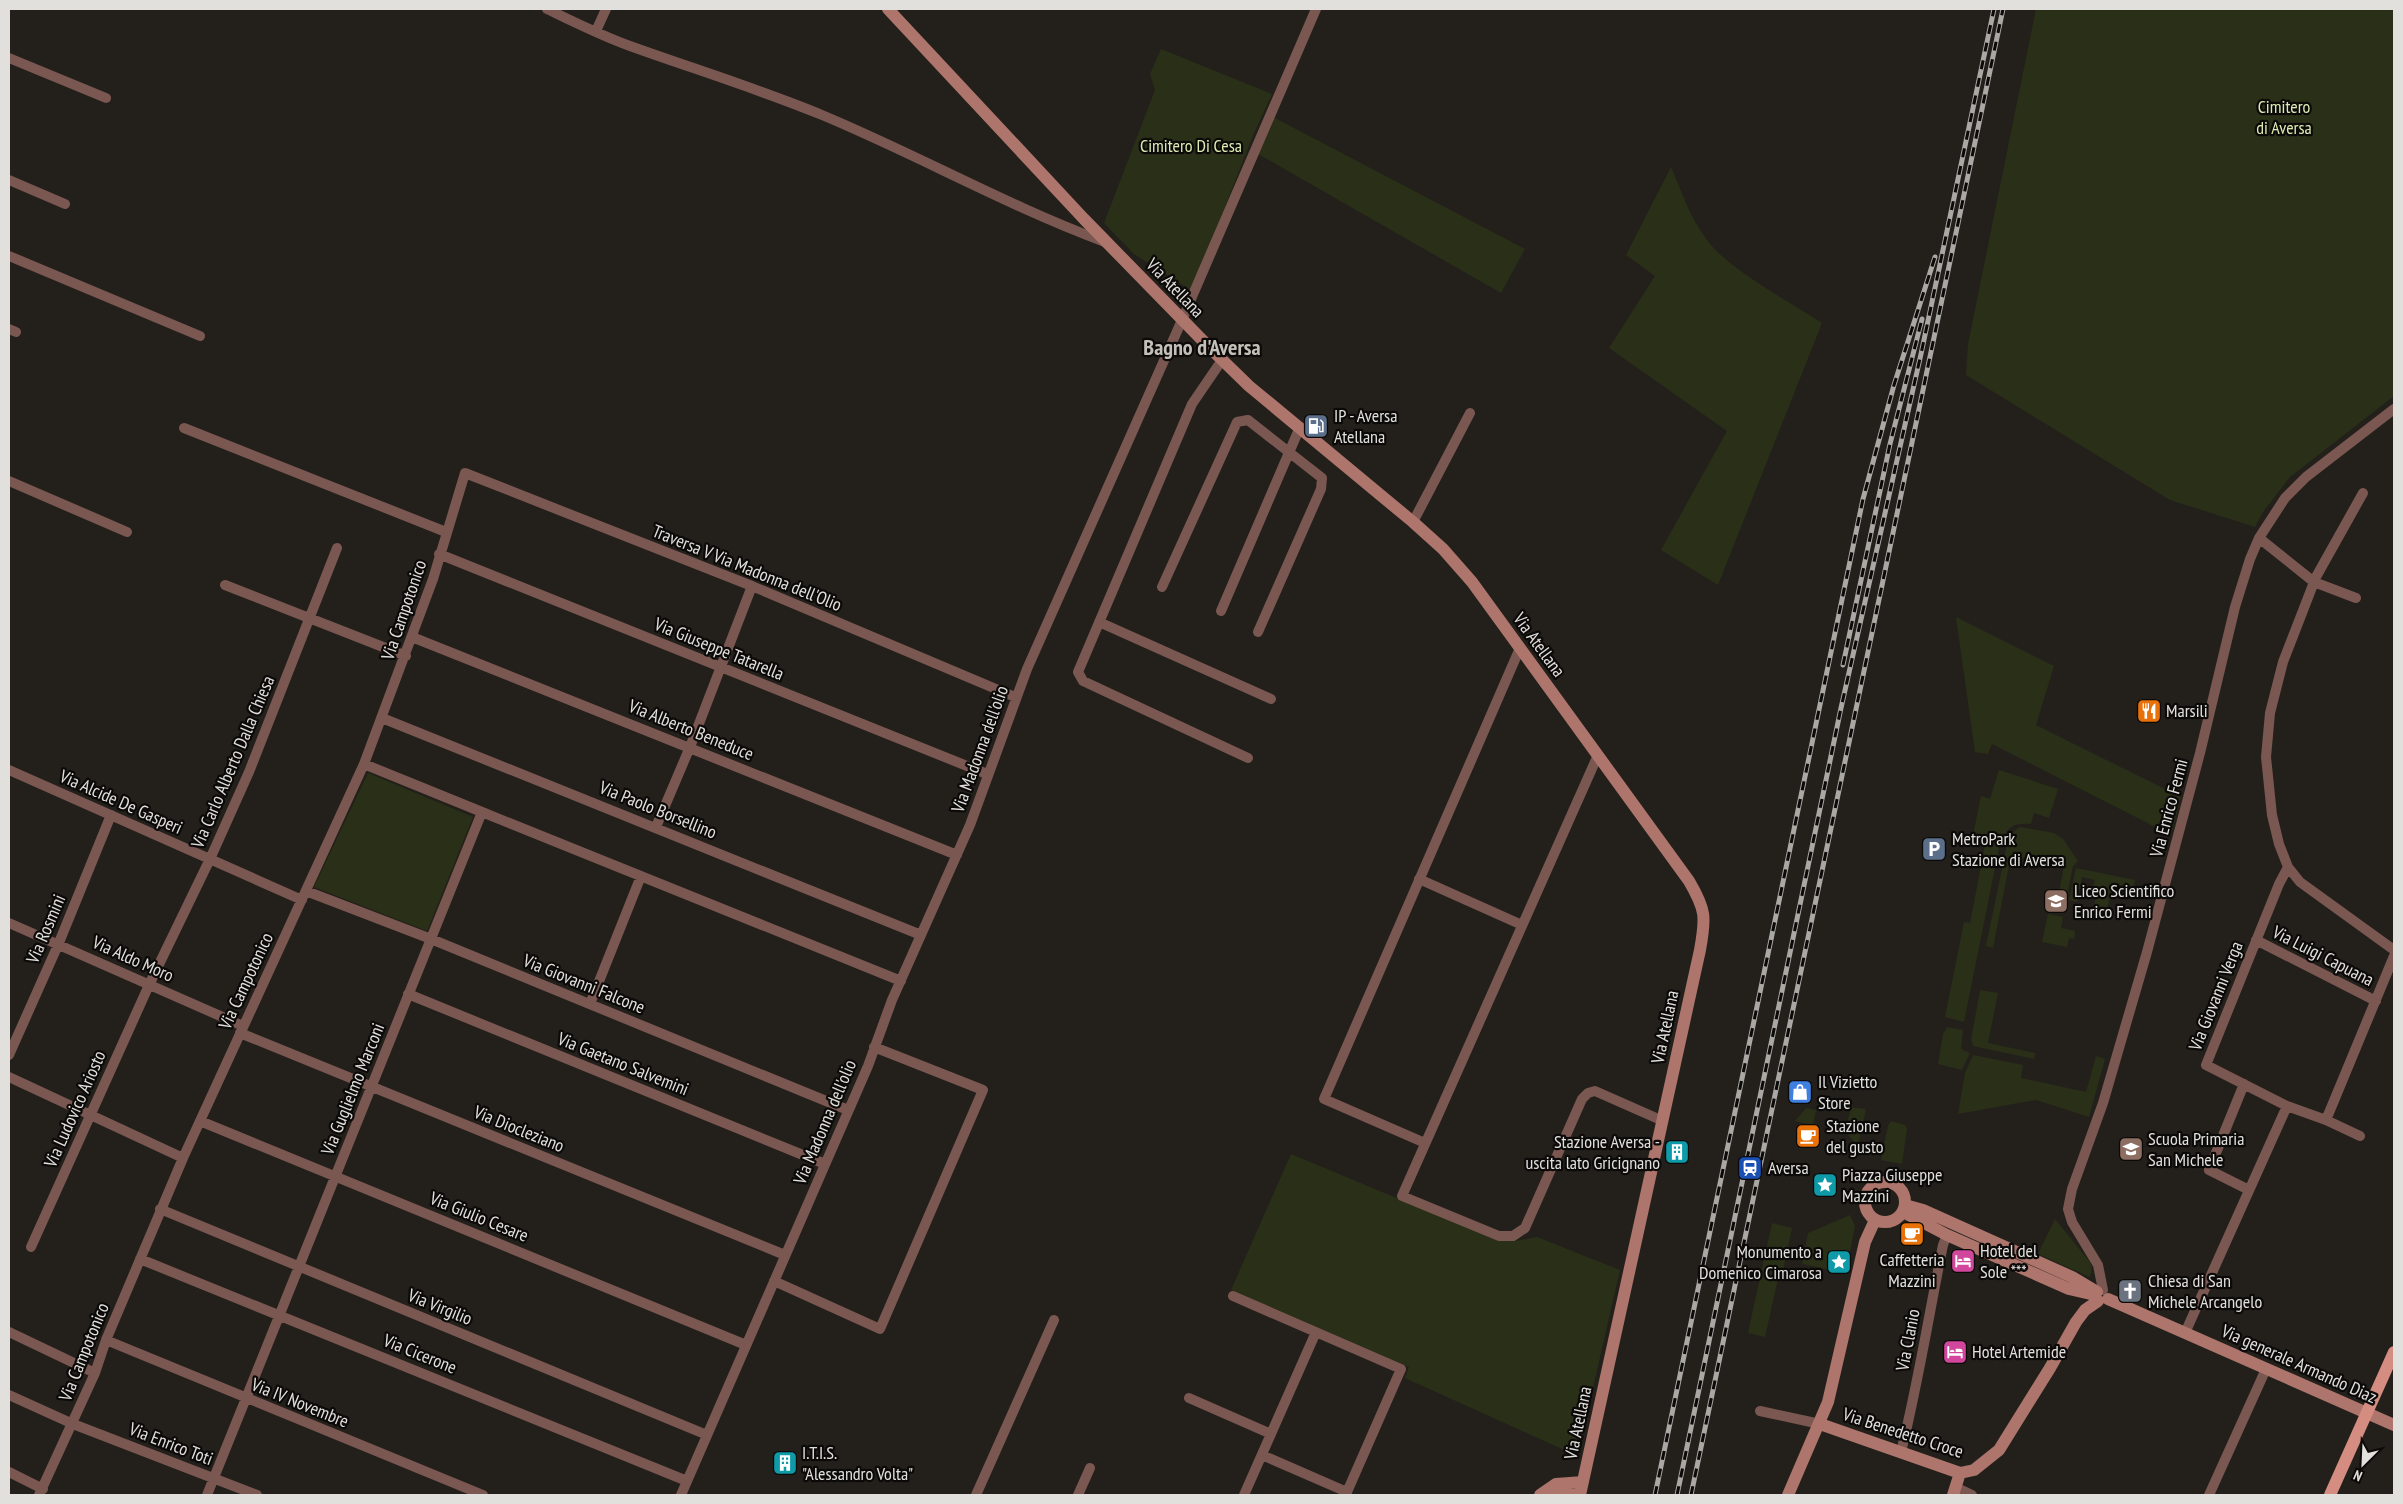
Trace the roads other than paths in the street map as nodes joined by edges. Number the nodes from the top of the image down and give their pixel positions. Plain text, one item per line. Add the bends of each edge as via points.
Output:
1 (547, 9) edge
2 (606, 9) edge
3 (893, 11) edge
4 (1314, 12) edge
5 (596, 31) junction
6 (9, 58) edge
7 (106, 98) dead end
8 (9, 180) edge
9 (65, 204) dead end
10 (1106, 242) junction
11 (9, 256) edge
12 (1182, 320) junction
13 (200, 336) dead end
14 (1222, 360) junction
15 (2394, 410) edge
16 (1470, 413) dead end
17 (1300, 427) junction
18 (184, 428) dead end
19 (1290, 451) junction
20 (465, 473) joint
21 (9, 481) edge
22 (2363, 493) dead end
23 (1413, 522) junction
24 (127, 532) dead end
25 (446, 532) junction
26 (2259, 538) junction
27 (337, 548) dead end
28 (440, 554) junction
29 (2314, 582) junction
30 (225, 585) dead end
31 (752, 586) junction
32 (1162, 586) dead end
33 (2356, 598) dead end
34 (1221, 611) dead end
35 (310, 618) junction
36 (1099, 622) junction
37 (1258, 632) dead end
38 (412, 637) junction
39 (1520, 648) junction
40 (406, 656) junction
41 (721, 667) junction
42 (1015, 697) junction
43 (1271, 699) dead end
44 (382, 718) junction
45 (690, 747) junction
46 (1598, 755) junction
47 (1248, 758) dead end
48 (364, 764) junction
49 (10, 774) edge
50 (987, 774) junction
51 (482, 812) junction
52 (111, 815) junction
53 (656, 827) junction
54 (956, 855) junction
55 (210, 859) junction
56 (2288, 867) junction
57 (641, 876) junction
58 (1419, 879) junction
59 (304, 895) junction
60 (9, 923) edge
61 (1522, 925) junction
62 (921, 935) junction
63 (431, 939) junction
64 (2256, 940) junction
65 (58, 944) junction
66 (2394, 950) edge
67 (2394, 956) edge
68 (901, 981) junction
69 (150, 985) junction
70 (408, 994) junction
71 (2376, 1001) junction
72 (590, 1004) junction
73 (242, 1029) junction
74 (874, 1048) junction
75 (9, 1055) edge
76 (9, 1077) edge
77 (2244, 1084) junction
78 (372, 1086) junction
79 (2287, 1106) junction
80 (848, 1110) junction
81 (91, 1115) junction
82 (2326, 1120) junction
83 (200, 1121) junction
84 (1663, 1121) junction
85 (2360, 1136) dead end
86 (1425, 1143) junction
87 (183, 1158) junction
88 (825, 1164) junction
89 (336, 1175) junction
90 (2249, 1190) junction
91 (1904, 1208) junction
92 (160, 1209) junction
93 (1875, 1220) junction
94 (1947, 1235) junction
95 (31, 1247) dead end
96 (785, 1255) junction
97 (140, 1259) junction
98 (299, 1266) junction
99 (774, 1281) junction
100 (2100, 1295) junction
101 (1233, 1296) dead end
102 (280, 1315) junction
103 (1054, 1320) dead end
104 (9, 1332) edge
105 (1316, 1332) junction
106 (2185, 1333) junction
107 (106, 1340) junction
108 (746, 1345) junction
109 (2394, 1352) edge
110 (2266, 1369) junction
111 (95, 1373) junction
112 (9, 1395) edge
113 (1189, 1398) dead end
114 (246, 1399) junction
115 (1760, 1411) dead end
116 (2367, 1412) junction
117 (73, 1424) junction
118 (1820, 1424) junction
119 (2394, 1424) edge
120 (1271, 1434) junction
121 (707, 1435) junction
122 (1902, 1452) junction
123 (1262, 1455) junction
124 (1587, 1463) junction
125 (1090, 1468) dead end
126 (9, 1472) edge
127 (1960, 1473) junction
128 (214, 1478) junction
129 (686, 1482) junction
130 (1583, 1482) junction
131 (1954, 1491) edge
132 (41, 1492) edge
133 (1550, 1492) edge
134 (207, 1495) edge
135 (257, 1495) edge
136 (483, 1495) edge
137 (680, 1495) edge
138 (976, 1495) edge
139 (1078, 1495) edge
140 (1244, 1495) edge
141 (1575, 1495) edge
142 (1580, 1495) edge
143 (1788, 1495) edge
144 (1972, 1495) edge
145 (2209, 1495) edge
146 (2330, 1495) edge

1 - 5 street
2 - 5 street
3 - 10 main road, Via Atellana
4 - 12 street, Via Madonna dell'olio
5 - 10 street via 629,46 821,114 924,159 1021,208
6 - 7 street
8 - 9 street
10 - 12 main road, Via Atellana
11 - 13 street
12 - 14 main road, Via Atellana
12 - 42 street, Via Madonna dell'olio
14 - 17 main road, Via Atellana
14 - 36 street via 1192,404
15 - 26 street, Via Enrico Fermi via 2306,477 2285,498
16 - 23 street
17 - 19 street
17 - 23 main road, Via Atellana
18 - 25 street
19 - 32 street via 1248,420 1237,422
19 - 34 street
19 - 37 street via 1322,478 1321,489
20 - 25 street, Via Campotonico
20 - 31 street, Traversa V Via Madonna dell'Olio
21 - 24 street
22 - 29 street
23 - 39 main road, Via Atellana via 1472,582
25 - 28 street, Via Campotonico
26 - 29 street
26 - 100 street, Via Enrico Fermi via 2235,607 2142,969 2103,1103 2069,1202 2072,1222 2098,1265
27 - 35 street, Via Carlo Alberto Dalla Chiesa
28 - 38 street, Via Campotonico
28 - 41 street, Via Giuseppe Tatarella
29 - 33 street
29 - 56 street via 2283,662 2270,713 2266,757 2272,815
30 - 35 street
31 - 41 street
31 - 42 street, Traversa V Via Madonna dell'Olio
35 - 40 street
35 - 55 street, Via Carlo Alberto Dalla Chiesa via 249,772
36 - 43 street
36 - 47 street via 1078,672 1083,681
38 - 40 street, Via Campotonico
38 - 45 street, Via Alberto Beneduce
39 - 46 main road, Via Atellana
39 - 58 street
40 - 44 street, Via Campotonico
41 - 45 street
41 - 50 street, Via Giuseppe Tatarella
42 - 50 street, Via Madonna dell'olio
44 - 48 street, Via Campotonico
44 - 53 street, Via Paolo Borsellino
45 - 53 street
45 - 54 street, Via Alberto Beneduce
46 - 61 street
46 - 84 main road, Via Atellana via 1702,903 1705,922 1700,950
48 - 51 street
48 - 59 street, Via Campotonico
49 - 52 street, Via Alcide De Gasperi
50 - 54 street, Via Madonna dell'olio
51 - 57 street
51 - 63 street, Via Guglielmo Marconi
52 - 55 street, Via Alcide De Gasperi
52 - 65 street, Via Rosmini
53 - 62 street, Via Paolo Borsellino
54 - 62 street, Via Madonna dell'olio
55 - 59 street, Via Alcide De Gasperi
55 - 69 street, Via Carlo Alberto Dalla Chiesa
56 - 64 street, Via Giovanni Verga
56 - 66 street via 2300,882
57 - 68 street
57 - 72 street
58 - 61 street
58 - 86 street via 1324,1099
59 - 63 street, Via Giovanni Falcone
59 - 73 street, Via Campotonico
60 - 65 street, Via Aldo Moro
61 - 86 street
62 - 68 street, Via Madonna dell'olio
63 - 70 street, Via Guglielmo Marconi
63 - 72 street, Via Giovanni Falcone
64 - 71 street, Via Luigi Capuana
64 - 77 street, Via Giovanni Verga via 2206,1065
65 - 69 street, Via Aldo Moro
65 - 75 street, Via Rosmini
67 - 71 street
68 - 74 street, Via Madonna dell'olio
69 - 73 street, Via Aldo Moro
69 - 81 street, Via Ludovico Ariosto
70 - 78 street, Via Guglielmo Marconi
70 - 88 street, Via Gaetano Salvemini
71 - 82 street
72 - 80 street, Via Giovanni Falcone
73 - 78 street, Via Diocleziano
73 - 83 street, Via Campotonico
74 - 80 street, Via Madonna dell'olio
74 - 99 street via 983,1090 880,1329
76 - 81 street
77 - 79 street, Via Giovanni Verga
77 - 90 street via 2209,1170
78 - 89 street, Via Guglielmo Marconi
78 - 96 street, Via Diocleziano
79 - 82 street, Via Giovanni Verga
79 - 90 street
80 - 88 street, Via Madonna dell'olio
81 - 87 street
81 - 95 street, Via Ludovico Ariosto
82 - 85 street, Via Giovanni Verga
83 - 87 street, Via Campotonico
83 - 89 street, Via Giulio Cesare
84 - 86 street via 1595,1091 1588,1093 1582,1099 1525,1228 1513,1236 1499,1236 1402,1196
84 - 124 main road, Via Atellana
87 - 92 street, Via Campotonico
88 - 96 street, Via Madonna dell'olio
89 - 98 street, Via Guglielmo Marconi
89 - 108 street, Via Giulio Cesare
90 - 106 street
91 - 93 main road via 1891,1222
91 - 93 main road via 1905,1198 1898,1186 1879,1182 1865,1196 1866,1210
91 - 94 main road
91 - 100 main road via 1923,1210 2064,1273
92 - 97 street, Via Campotonico
92 - 98 street, Via Virgilio
93 - 118 main road via 1865,1242
94 - 100 main road via 2069,1289
94 - 122 street, Via Clanio
96 - 99 street, Via Madonna dell'olio
97 - 102 street, Via Cicerone
97 - 107 street, Via Campotonico
98 - 102 street, Via Guglielmo Marconi
98 - 121 street, Via Virgilio
99 - 108 street, Via Madonna dell'olio
100 - 106 main road, Via generale Armando Diaz
100 - 127 main road, Via Benedetto Croce via 2076,1322 1999,1450 1974,1470
101 - 105 street
102 - 114 street, Via Guglielmo Marconi
102 - 129 street, Via Cicerone
103 - 138 street
104 - 111 street
105 - 120 street
105 - 123 street via 1401,1369 1346,1492
106 - 110 main road, Via generale Armando Diaz
107 - 111 street, Via Campotonico
107 - 114 street, Via IV Novembre
108 - 121 street, Via Madonna dell'olio
109 - 116 main road
110 - 116 main road, Via generale Armando Diaz
110 - 145 street
111 - 117 street, Via Campotonico
112 - 117 street, Via Enrico Toti
113 - 120 street
114 - 128 street, Via Guglielmo Marconi
114 - 136 street, Via IV Novembre
115 - 118 street, Via Benedetto Croce
116 - 119 main road, Via generale Armando Diaz
116 - 146 main road
117 - 128 street, Via Enrico Toti
117 - 132 street, Via Campotonico
118 - 122 main road, Via Benedetto Croce
118 - 143 main road
120 - 123 street
121 - 129 street, Via Madonna dell'olio
122 - 127 main road, Via Benedetto Croce
123 - 140 street
124 - 130 main road, Via Atellana
124 - 133 main road
125 - 139 street
126 - 132 street
127 - 131 main road
128 - 134 street, Via Guglielmo Marconi
128 - 135 street, Via Enrico Toti
129 - 137 street, Via Madonna dell'olio
130 - 133 main road
130 - 142 main road, Via Atellana
131 - 144 street
133 - 141 main road

